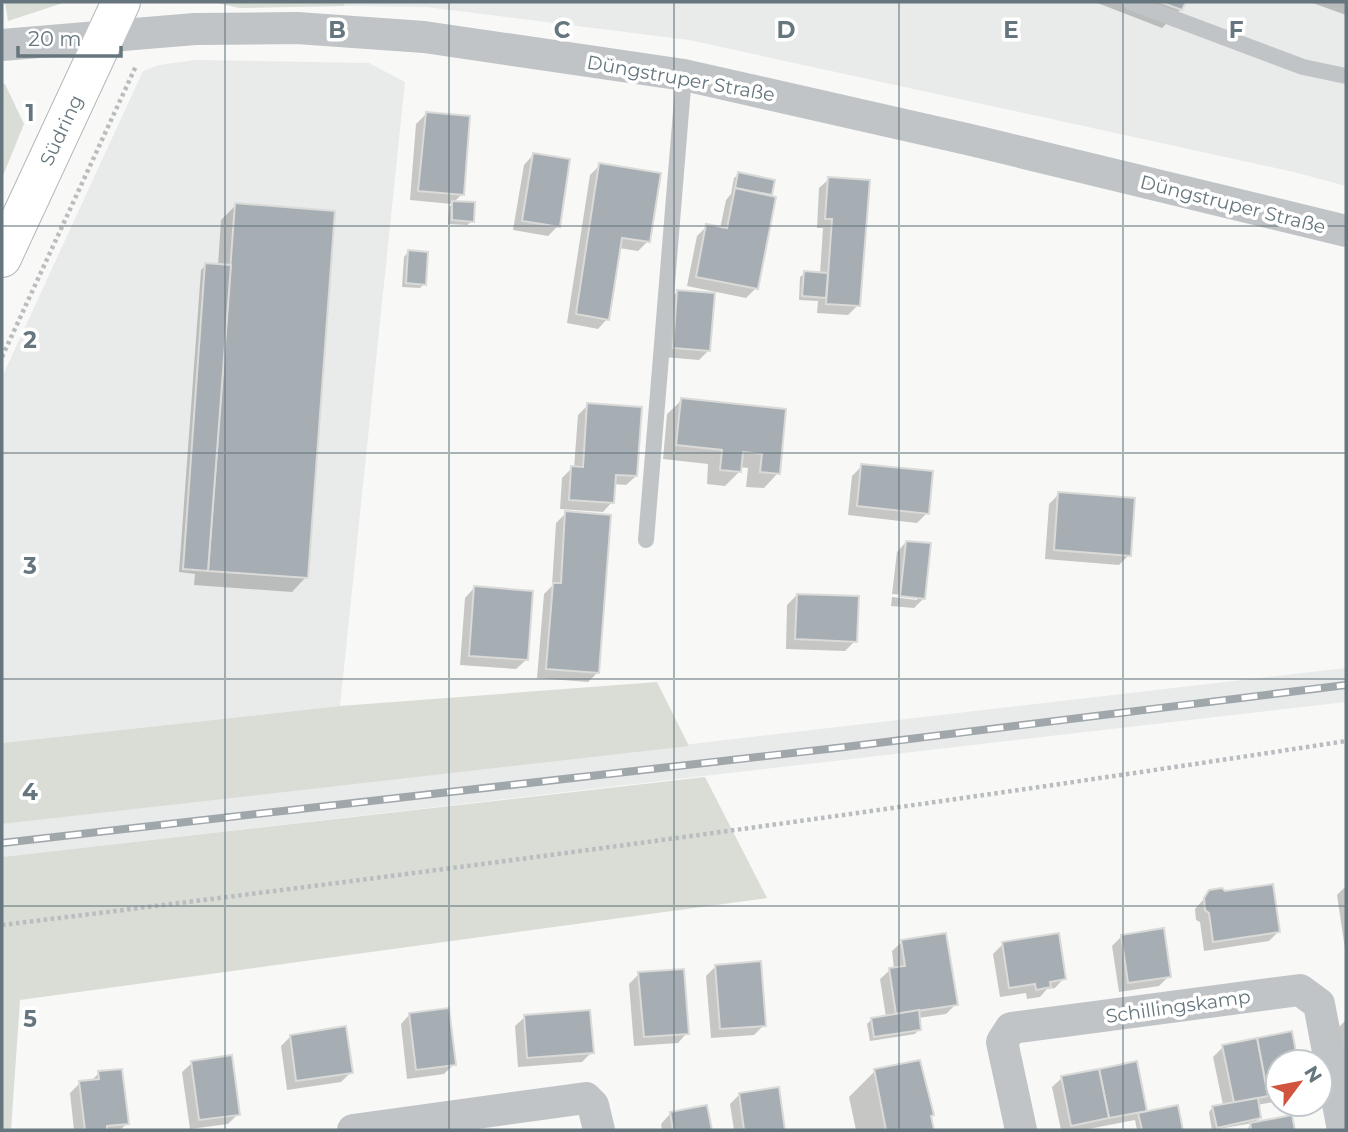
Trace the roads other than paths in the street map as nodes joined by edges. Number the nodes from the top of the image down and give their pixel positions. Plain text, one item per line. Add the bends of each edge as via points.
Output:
1 (121, 2) edge
2 (1130, 2) edge
3 (104, 37) junction
4 (2, 45) edge
5 (684, 75) junction
6 (1346, 76) edge
7 (1346, 231) edge
8 (2, 258) edge
9 (646, 540) dead end
10 (353, 1130) edge
11 (599, 1130) edge
12 (1021, 1130) edge
13 (1343, 1130) edge

1 - 3 main road, Südring
2 - 6 lane via 1303,67
3 - 4 street, Düngstruper Straße
3 - 5 street, Düngstruper Straße via 195,29 297,28 424,37
3 - 8 main road, Südring
5 - 7 street, Düngstruper Straße
5 - 9 lane
10 - 11 street via 586,1098 593,1105
12 - 13 street, Schillingskamp via 1002,1042 1011,1028 1300,990 1320,1004

